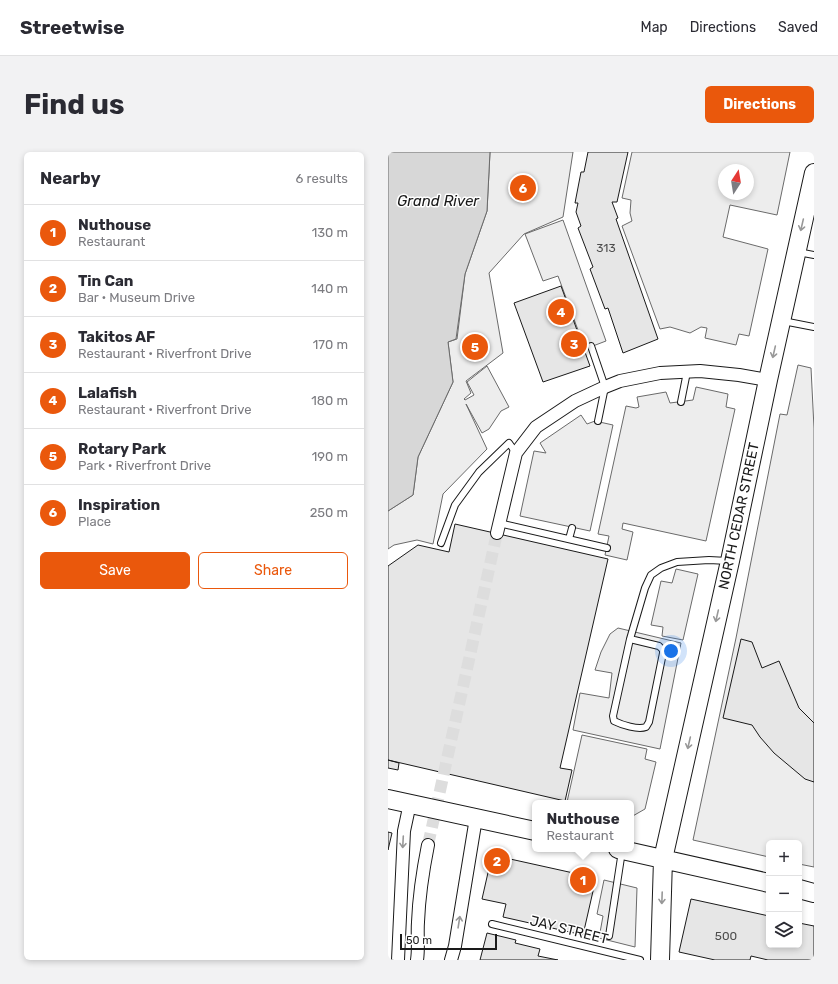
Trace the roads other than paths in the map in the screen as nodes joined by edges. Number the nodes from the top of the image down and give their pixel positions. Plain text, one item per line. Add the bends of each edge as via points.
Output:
1 (814, 173) edge
2 (812, 194) edge
3 (796, 251) junction
4 (814, 255) edge
5 (782, 320) junction
6 (814, 327) edge
7 (591, 346) dead end
8 (687, 372) junction
9 (768, 380) junction
10 (605, 387) junction
11 (681, 402) dead end
12 (598, 421) dead end
13 (516, 453) junction
14 (498, 528) joint
15 (572, 528) dead end
16 (569, 539) junction
17 (441, 543) dead end
18 (607, 548) dead end
19 (730, 561) junction
20 (630, 639) junction
21 (388, 799) edge
22 (410, 804) junction
23 (476, 818) junction
24 (532, 830) edge
25 (428, 845) tunnel mouth
26 (620, 852) edge
27 (633, 852) edge
28 (662, 859) junction
29 (766, 882) edge
30 (802, 890) edge
31 (814, 893) edge
32 (492, 924) dead end
33 (609, 936) dead end
34 (419, 956) edge
35 (398, 960) edge
36 (451, 960) edge
37 (640, 960) edge
38 (660, 960) edge

1 - 2 main road, NORTH CEDAR STREET
2 -> 3 main road, NORTH CEDAR STREET
3 - 4 lane
3 - 5 main road, NORTH CEDAR STREET
5 - 6 lane
5 -> 9 main road, NORTH CEDAR STREET
7 - 10 lane
8 - 9 street via 700,371
8 - 10 street via 660,373 620,381
8 - 11 lane
9 - 19 main road, NORTH CEDAR STREET
10 - 12 lane
10 - 13 street via 575,401 536,428
13 - 14 street
13 - 17 lane via 509,443 479,472 455,505
14 - 16 lane
15 - 16 lane
16 - 18 lane
19 - 20 lane via 677,562 661,568 651,576 645,588
19 -> 28 main road, NORTH CEDAR STREET
20 - 20 lane via 613,716 614,721 619,724 641,729 649,722 663,653 659,646
21 - 22 main road
22 - 23 main road
22 -> 35 street via 404,831
23 - 24 main road
36 -> 23 street
25 - 34 street via 420,898
26 - 33 lane
27 - 28 main road
28 - 29 main road
28 -> 38 main road, NORTH CEDAR STREET
30 - 31 main road
32 - 37 lane, JAY STREET

